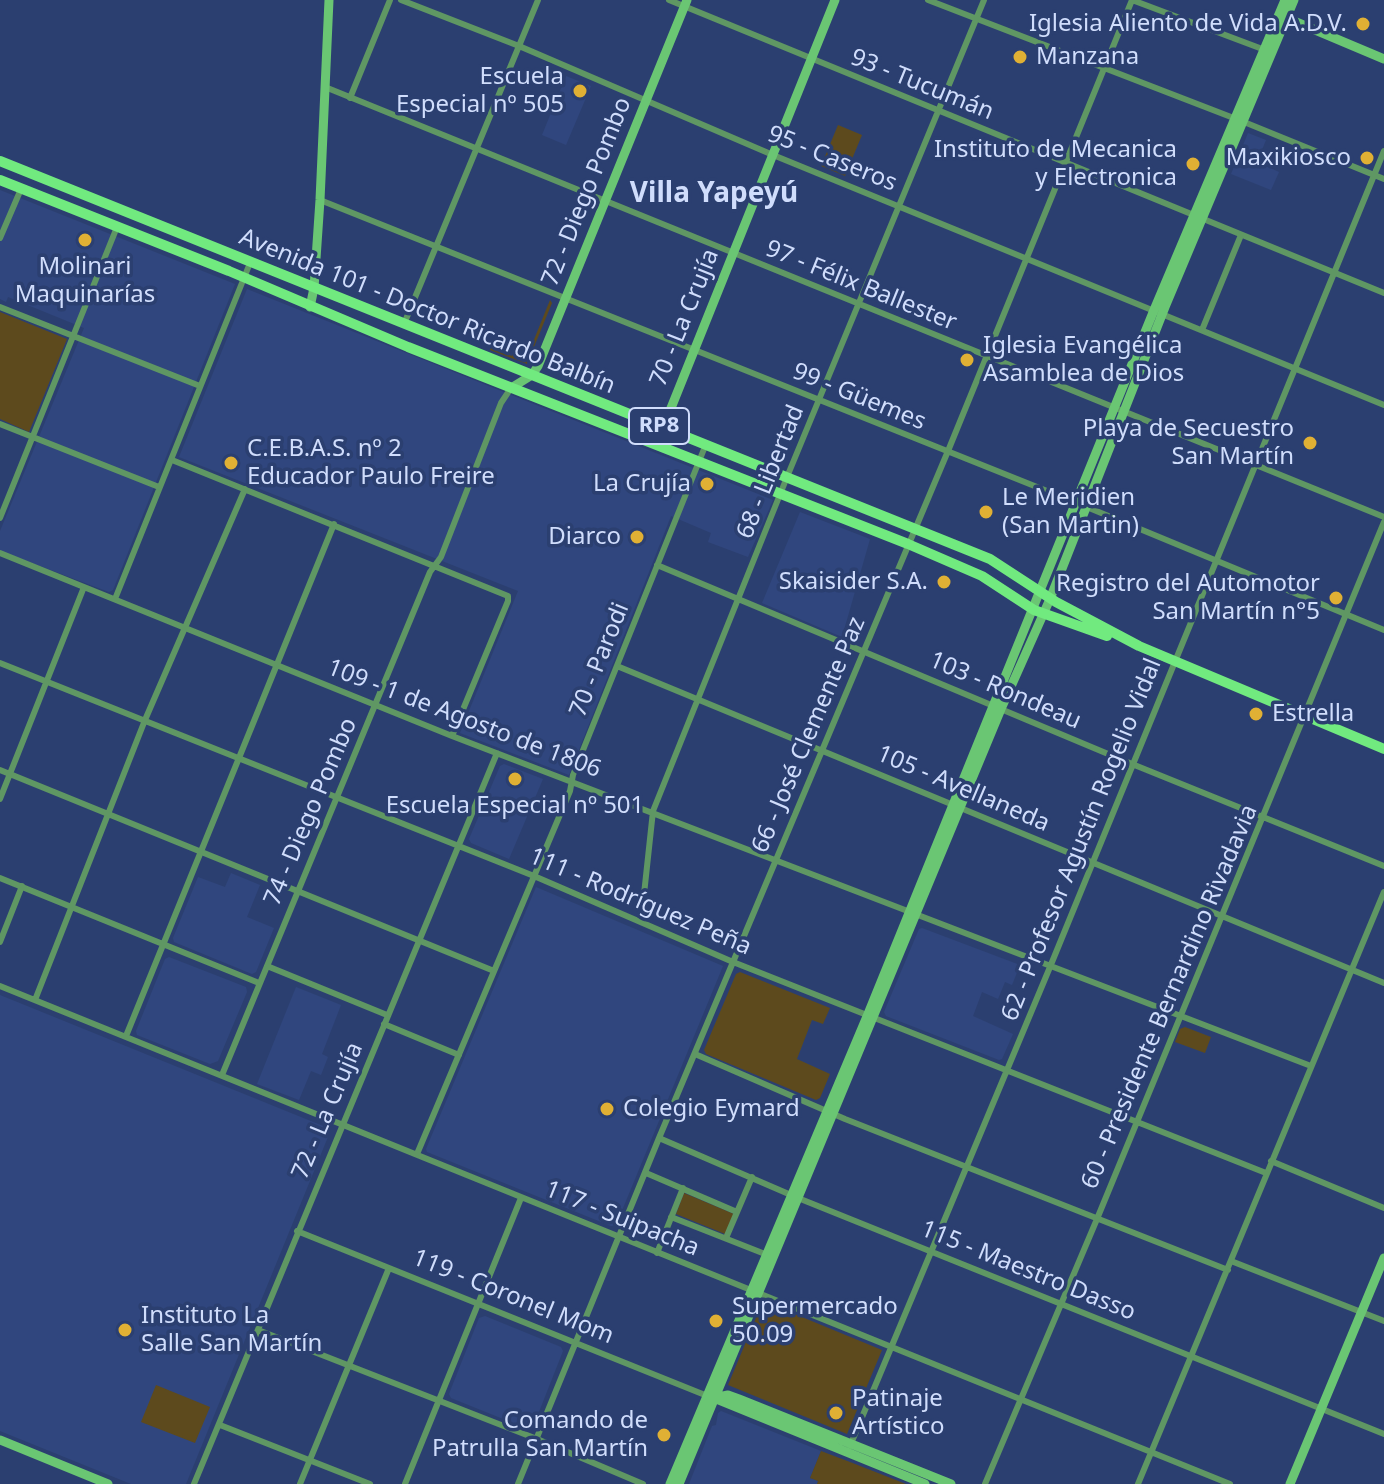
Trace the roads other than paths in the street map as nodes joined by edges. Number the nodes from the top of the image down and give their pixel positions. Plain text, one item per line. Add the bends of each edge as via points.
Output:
1 (329, 0) edge
2 (390, 0) edge
3 (401, 0) edge
4 (538, 0) edge
5 (669, 0) edge
6 (835, 0) edge
7 (928, 0) edge
8 (984, 0) edge
9 (1132, 0) edge
10 (1285, 0) edge
11 (1294, 0) edge
12 (686, 3) edge
13 (1283, 16) junction
14 (977, 19) junction
15 (519, 46) junction
16 (1265, 50) junction
17 (1384, 59) edge
18 (811, 60) junction
19 (1103, 67) junction
20 (325, 87) junction
21 (350, 98) junction
22 (645, 101) junction
23 (940, 111) junction
24 (1240, 120) junction
25 (477, 149) junction
26 (1384, 151) edge
27 (773, 155) junction
28 (0, 161) edge
29 (1066, 162) junction
30 (1375, 175) junction
31 (1384, 179) edge
32 (0, 180) edge
33 (21, 189) junction
34 (320, 200) junction
35 (605, 201) junction
36 (900, 206) junction
37 (1200, 217) junction
38 (117, 227) junction
39 (1241, 235) junction
40 (0, 238) edge
41 (438, 246) junction
42 (733, 254) junction
43 (1026, 259) junction
44 (250, 263) junction
45 (1335, 273) junction
46 (245, 279) junction
47 (314, 288) junction
48 (1384, 293) edge
49 (565, 297) junction
50 (859, 304) junction
51 (0, 307) edge
52 (310, 307) junction
53 (1158, 312) junction
54 (404, 324) junction
55 (1202, 330) junction
56 (74, 336) junction
57 (694, 350) junction
58 (987, 356) junction
59 (1295, 368) junction
60 (532, 375) junction
61 (200, 386) junction
62 (511, 388) junction
63 (819, 401) junction
64 (1384, 405) edge
65 (1121, 409) junction
66 (0, 424) edge
67 (663, 428) junction
68 (32, 437) junction
69 (706, 444) junction
70 (948, 451) junction
71 (172, 460) junction
72 (699, 461) junction
73 (1255, 465) junction
74 (787, 477) junction
75 (159, 487) junction
76 (245, 489) junction
77 (782, 492) junction
78 (1082, 505) junction
79 (0, 518) edge
80 (1384, 520) edge
81 (334, 524) junction
82 (915, 528) junction
83 (908, 544) junction
84 (0, 553) edge
85 (1216, 561) junction
86 (657, 565) junction
87 (435, 566) junction
88 (84, 587) junction
89 (1046, 595) junction
90 (115, 599) junction
91 (739, 599) junction
92 (1039, 612) junction
93 (1346, 614) junction
94 (185, 627) junction
95 (1384, 630) edge
96 (1139, 646) junction
97 (864, 652) junction
98 (1175, 662) junction
99 (0, 663) edge
100 (276, 665) junction
101 (617, 666) junction
102 (48, 681) junction
103 (698, 699) junction
104 (375, 705) junction
105 (997, 708) junction
106 (1306, 716) junction
107 (145, 720) junction
108 (452, 736) junction
109 (823, 749) junction
110 (1384, 749) edge
111 (497, 753) junction
112 (237, 757) junction
113 (1132, 764) junction
114 (0, 770) edge
115 (10, 775) junction
116 (572, 782) junction
117 (337, 797) junction
118 (0, 799) edge
119 (956, 806) junction
120 (653, 811) junction
121 (108, 813) junction
122 (1264, 817) junction
123 (457, 846) junction
124 (201, 851) junction
125 (777, 859) junction
126 (1091, 862) junction
127 (1384, 866) edge
128 (534, 876) junction
129 (0, 878) edge
130 (22, 886) junction
131 (298, 890) junction
132 (1384, 892) edge
133 (71, 906) junction
134 (912, 914) junction
135 (1222, 915) junction
136 (641, 922) junction
137 (418, 941) junction
138 (0, 942) edge
139 (162, 943) junction
140 (733, 962) junction
141 (267, 966) junction
142 (1050, 967) junction
143 (1351, 969) junction
144 (494, 971) junction
145 (259, 983) junction
146 (1384, 983) edge
147 (0, 986) edge
148 (35, 1000) junction
149 (387, 1015) junction
150 (871, 1016) junction
151 (1179, 1017) junction
152 (384, 1024) junction
153 (126, 1036) junction
154 (695, 1054) junction
155 (459, 1055) junction
156 (1311, 1066) junction
157 (1005, 1071) junction
158 (222, 1075) junction
159 (830, 1111) junction
160 (1136, 1123) junction
161 (342, 1124) junction
162 (659, 1138) junction
163 (417, 1154) junction
164 (1271, 1161) junction
165 (966, 1166) junction
166 (646, 1173) junction
167 (1266, 1173) junction
168 (752, 1177) junction
169 (683, 1188) junction
170 (794, 1196) junction
171 (521, 1198) junction
172 (1384, 1208) edge
173 (737, 1212) junction
174 (671, 1217) junction
175 (1097, 1219) junction
176 (297, 1231) junction
177 (618, 1237) junction
178 (726, 1238) junction
179 (931, 1251) junction
180 (657, 1253) junction
181 (765, 1254) junction
182 (1384, 1258) edge
183 (1231, 1261) junction
184 (389, 1268) junction
185 (1228, 1270) junction
186 (754, 1291) junction
187 (479, 1304) junction
188 (1061, 1304) junction
189 (1362, 1312) junction
190 (1384, 1321) edge
191 (258, 1330) junction
192 (576, 1344) junction
193 (890, 1348) junction
194 (1191, 1355) junction
195 (348, 1364) junction
196 (710, 1397) junction
197 (438, 1399) junction
198 (1020, 1399) junction
199 (1321, 1408) junction
200 (220, 1425) junction
201 (1384, 1434) edge
202 (537, 1439) junction
203 (0, 1440) edge
204 (849, 1448) junction
205 (1152, 1452) junction
206 (310, 1460) junction
207 (95, 1481) edge
208 (108, 1484) edge
209 (194, 1484) edge
210 (300, 1484) edge
211 (370, 1484) edge
212 (405, 1484) edge
213 (518, 1484) edge
214 (643, 1484) edge
215 (670, 1484) edge
216 (679, 1484) edge
217 (925, 1484) edge
218 (951, 1484) edge
219 (985, 1484) edge
220 (1138, 1484) edge
221 (1230, 1484) edge
222 (1290, 1484) edge

1 - 20 main road
2 - 21 street
3 - 15 street, 95 - Caseros
4 - 15 street
5 - 12 street, 93 - Tucumán
6 - 18 main road, 70 - La Crujía
7 - 14 street
8 - 14 street, 68 - Libertad
9 - 16 street
9 - 19 street, 66 - José Clemente Paz
10 - 13 main road
11 - 13 main road
12 - 18 street, 93 - Tucumán
12 - 22 main road, 72 - Diego Pombo
13 - 16 main road
13 - 17 main road
13 - 24 main road
14 - 19 street
14 - 23 street, 68 - Libertad
15 - 22 street, 95 - Caseros
15 - 25 street
16 - 24 main road
18 - 23 street, 93 - Tucumán
18 - 27 main road, 70 - La Crujía
19 - 24 street
19 - 29 street, 66 - José Clemente Paz
20 - 21 street, 97 - Félix Ballester
20 - 34 main road
21 - 25 street, 97 - Félix Ballester
22 - 27 street, 95 - Caseros
22 - 35 main road, 72 - Diego Pombo
23 - 29 street, 93 - Tucumán
23 - 36 street, 68 - Libertad
24 - 30 street
24 - 37 main road
25 - 35 street, 97 - Félix Ballester
25 - 41 street
26 - 30 street, 62 - Profesor Agustín Rogelio Vidal
27 - 36 street, 95 - Caseros
27 - 42 main road, 70 - La Crujía
28 - 44 main road, Avenida 101 - Doctor Ricardo Balbín / RP8
29 - 37 street, 93 - Tucumán
29 - 43 street, 66 - José Clemente Paz
30 - 31 street
30 - 45 street, 62 - Profesor Agustín Rogelio Vidal
32 - 33 main road, Avenida 101 - Doctor Ricardo Balbín / RP8
33 - 38 main road, Avenida 101 - Doctor Ricardo Balbín / RP8
33 - 40 street
34 - 41 street, 99 - Güemes
34 - 47 main road
35 - 42 street, 97 - Félix Ballester
35 - 49 main road, 72 - Diego Pombo
36 - 43 street, 95 - Caseros
36 - 50 street, 68 - Libertad
37 - 39 street, 93 - Tucumán
37 - 53 main road
38 - 46 main road, Avenida 101 - Doctor Ricardo Balbín / RP8
38 - 56 street
39 - 45 street, 93 - Tucumán
39 - 55 street
41 - 49 street, 99 - Güemes
41 - 54 street
42 - 50 street, 97 - Félix Ballester
42 - 57 main road, 70 - La Crujía
43 - 53 street, 95 - Caseros
43 - 58 street, 66 - José Clemente Paz
44 - 46 street
44 - 47 main road, Avenida 101 - Doctor Ricardo Balbín / RP8
45 - 48 street, 93 - Tucumán
45 - 59 street, 62 - Profesor Agustín Rogelio Vidal
46 - 52 main road, Avenida 101 - Doctor Ricardo Balbín / RP8
46 - 61 street
47 - 52 main road
47 - 54 main road, Avenida 101 - Doctor Ricardo Balbín / RP8
49 - 57 street, 99 - Güemes
49 - 60 main road, 72 - Diego Pombo
50 - 58 street, 97 - Félix Ballester
50 - 63 street, 68 - Libertad
51 - 56 street
52 - 62 main road, Avenida 101 - Doctor Ricardo Balbín / RP8
53 - 55 street, 95 - Caseros
53 - 65 main road
54 - 60 main road, Avenida 101 - Doctor Ricardo Balbín / RP8
55 - 59 street, 95 - Caseros
56 - 61 street
56 - 68 street
57 - 63 street, 99 - Güemes
57 - 67 main road, 70 - La Crujía
58 - 65 street, 97 - Félix Ballester
58 - 70 street, 66 - José Clemente Paz
59 - 64 street, 95 - Caseros
59 - 73 street, 62 - Profesor Agustín Rogelio Vidal
60 - 62 main road
60 - 67 main road, Avenida 101 - Doctor Ricardo Balbín / RP8
61 - 71 street
62 - 72 main road, Avenida 101 - Doctor Ricardo Balbín / RP8
62 - 87 street, 74 - Diego Pombo
63 - 70 street, 99 - Güemes
63 - 74 street, 68 - Libertad
65 - 73 street, 97 - Félix Ballester
65 - 78 main road
66 - 68 street
67 - 69 main road, Avenida 101 - Doctor Ricardo Balbín / RP8
68 - 75 street
68 - 79 street
69 - 72 street, 70 - Parodi
69 - 74 main road, Avenida 101 - Doctor Ricardo Balbín / RP8
70 - 78 street, 99 - Güemes
70 - 82 street, 66 - José Clemente Paz
71 - 75 street
71 - 76 street
72 - 77 main road, Avenida 101 - Doctor Ricardo Balbín / RP8
72 - 86 street, 70 - Parodi
73 - 80 street, 97 - Félix Ballester
73 - 85 street, 62 - Profesor Agustín Rogelio Vidal
74 - 77 street, 68 - Libertad
74 - 82 main road, Avenida 101 - Doctor Ricardo Balbín / RP8
75 - 90 street
76 - 81 street
76 - 94 street
77 - 83 main road, Avenida 101 - Doctor Ricardo Balbín / RP8
77 - 91 street, 68 - Libertad
78 - 85 street, 99 - Güemes
78 - 89 main road
80 - 93 street, 60 - Presidente Bernardino Rivadavia
81 - 87 street
81 - 100 street
82 - 83 street, 66 - José Clemente Paz
82 - 89 main road, Avenida 101 - Doctor Ricardo Balbín / RP8 via 1001,564
83 - 92 main road, Avenida 101 - Doctor Ricardo Balbín / RP8 via 982,576
83 - 97 street, 66 - José Clemente Paz
84 - 88 street, 109 - 1 de Agosto de 1806
85 - 93 street, 99 - Güemes
85 - 98 street, 62 - Profesor Agustín Rogelio Vidal
86 - 91 street, 103 - Rondeau
86 - 101 street, 70 - Parodi
87 - 104 street, 74 - Diego Pombo
87 - 108 street via 508,596
88 - 90 street, 109 - 1 de Agosto de 1806
88 - 102 street
89 - 92 main road
89 - 96 main road, Avenida 101 - Doctor Ricardo Balbín / RP8
90 - 94 street, 109 - 1 de Agosto de 1806
91 - 97 street, 103 - Rondeau
91 - 103 street, 68 - Libertad
92 - 96 main road, Avenida 101 - Doctor Ricardo Balbín / RP8
92 - 105 main road
93 - 95 street, 99 - Güemes
93 - 106 street, 60 - Presidente Bernardino Rivadavia
94 - 100 street, 109 - 1 de Agosto de 1806
94 - 107 street
96 - 98 main road, Avenida 101 - Doctor Ricardo Balbín / RP8
97 - 105 street, 103 - Rondeau
97 - 109 street, 66 - José Clemente Paz
98 - 106 main road, Avenida 101 - Doctor Ricardo Balbín / RP8
98 - 113 street, 62 - Profesor Agustín Rogelio Vidal
99 - 102 street, 111 - Rodríguez Peña
100 - 104 street, 109 - 1 de Agosto de 1806
100 - 112 street
101 - 103 street, 105 - Avellaneda
101 - 116 street, 70 - Parodi
102 - 107 street, 111 - Rodríguez Peña
102 - 115 street
103 - 109 street, 105 - Avellaneda
103 - 120 street, 68 - Libertad
104 - 108 street, 109 - 1 de Agosto de 1806
104 - 117 street, 74 - Diego Pombo
105 - 113 street, 103 - Rondeau
105 - 119 main road
106 - 110 main road, Avenida 101 - Doctor Ricardo Balbín / RP8
106 - 122 street, 60 - Presidente Bernardino Rivadavia
107 - 112 street, 111 - Rodríguez Peña
107 - 121 street
108 - 111 street, 109 - 1 de Agosto de 1806
109 - 119 street, 105 - Avellaneda
109 - 125 street, 66 - José Clemente Paz
111 - 116 street, 109 - 1 de Agosto de 1806
111 - 123 street, 72 - La Crujía
112 - 117 street, 111 - Rodríguez Peña
112 - 124 street
113 - 122 street, 103 - Rondeau
113 - 126 street, 62 - Profesor Agustín Rogelio Vidal
114 - 115 street
115 - 118 street
115 - 121 street
116 - 120 street, 109 - 1 de Agosto de 1806
116 - 128 street, 70 - Parodi
117 - 123 street, 111 - Rodríguez Peña
117 - 131 street, 74 - Diego Pombo
119 - 126 street, 105 - Avellaneda
119 - 134 main road
120 - 125 street, 109 - 1 de Agosto de 1806
120 - 136 street, 68 - Libertad
121 - 124 street
121 - 133 street
122 - 127 street, 103 - Rondeau
122 - 135 street, 60 - Presidente Bernardino Rivadavia
123 - 128 street, 111 - Rodríguez Peña
123 - 137 street, 72 - La Crujía
124 - 131 street
124 - 139 street
125 - 134 street, 109 - 1 de Agosto de 1806
125 - 140 street, 66 - José Clemente Paz
126 - 135 street, 105 - Avellaneda
126 - 142 street, 62 - Profesor Agustín Rogelio Vidal
128 - 136 street, 111 - Rodríguez Peña
128 - 144 street, 70 - Parodi
129 - 130 street
130 - 133 street
130 - 138 street
131 - 137 street
131 - 141 street, 74 - Diego Pombo
132 - 143 street
133 - 139 street
133 - 148 street
134 - 142 street, 109 - 1 de Agosto de 1806
134 - 150 main road
135 - 143 street, 105 - Avellaneda
135 - 151 street, 60 - Presidente Bernardino Rivadavia
136 - 140 street, 111 - Rodríguez Peña
137 - 144 street
137 - 149 street, 72 - La Crujía
139 - 145 street
139 - 153 street
140 - 150 street, 111 - Rodríguez Peña
140 - 154 street, 66 - José Clemente Paz
141 - 145 street, 74 - Diego Pombo
141 - 149 street
142 - 151 street, 109 - 1 de Agosto de 1806
142 - 157 street, 62 - Profesor Agustín Rogelio Vidal
143 - 146 street, 105 - Avellaneda
143 - 156 street
144 - 155 street, 70 - Parodi
145 - 158 street, 74 - Diego Pombo
147 - 148 street, 117 - Suipacha
148 - 153 street, 117 - Suipacha
149 - 152 street, 72 - La Crujía
150 - 157 street, 111 - Rodríguez Peña
150 - 159 main road
151 - 156 street, 109 - 1 de Agosto de 1806
151 - 160 street, 60 - Presidente Bernardino Rivadavia
152 - 155 street
152 - 161 street, 72 - La Crujía
153 - 158 street, 117 - Suipacha
154 - 159 street
154 - 162 street, 66 - José Clemente Paz
155 - 163 street, 70 - Parodi
156 - 164 street
157 - 160 street, 111 - Rodríguez Peña
157 - 165 street, 62 - Profesor Agustín Rogelio Vidal
158 - 161 street, 117 - Suipacha
159 - 165 street
159 - 170 main road
160 - 167 street, 111 - Rodríguez Peña
160 - 175 street, 60 - Presidente Bernardino Rivadavia
161 - 163 street, 117 - Suipacha
161 - 176 street, 72 - La Crujía
162 - 166 street, 66 - José Clemente Paz
162 - 168 street, 115 - Maestro Dasso
163 - 171 street, 117 - Suipacha
164 - 167 street
164 - 172 street
165 - 175 street
165 - 179 street, 62 - Profesor Agustín Rogelio Vidal
166 - 169 street
166 - 177 street, 66 - José Clemente Paz
167 - 183 street
168 - 170 street, 115 - Maestro Dasso
168 - 173 street
169 - 173 street
169 - 174 street
170 - 179 street, 115 - Maestro Dasso
170 - 181 main road
170 - 186 main road
171 - 177 street, 117 - Suipacha
171 - 187 street
173 - 178 street
174 - 178 street
174 - 180 street
175 - 185 street
175 - 188 street, 60 - Presidente Bernardino Rivadavia
176 - 184 street, 119 - Coronel Mom
176 - 191 street, 72 - La Crujía
177 - 180 street, 117 - Suipacha
177 - 192 street, 66 - José Clemente Paz
178 - 181 street
179 - 188 street, 115 - Maestro Dasso
179 - 193 street, 62 - Profesor Agustín Rogelio Vidal
180 - 186 street, 117 - Suipacha
181 - 186 main road
182 - 189 main road
183 - 185 street
183 - 189 street
184 - 187 street, 119 - Coronel Mom
184 - 195 street
185 - 194 street
186 - 193 street, 117 - Suipacha
186 - 196 main road
187 - 192 street, 119 - Coronel Mom
187 - 197 street
188 - 194 street, 115 - Maestro Dasso
188 - 198 street, 60 - Presidente Bernardino Rivadavia
189 - 190 street
189 - 199 main road
191 - 195 street
191 - 200 street, 72 - La Crujía
192 - 196 street, 119 - Coronel Mom
192 - 202 street, 66 - José Clemente Paz
193 - 198 street, 117 - Suipacha
193 - 204 street, 62 - Profesor Agustín Rogelio Vidal
194 - 199 street, 115 - Maestro Dasso
194 - 205 street
195 - 197 street
195 - 206 street
196 - 204 main road, 119 - Coronel Mom via 728,1395
196 - 215 main road
196 - 216 main road
197 - 202 street
197 - 212 street
198 - 205 street, 117 - Suipacha
198 - 219 street, 60 - Presidente Bernardino Rivadavia
199 - 201 street, 115 - Maestro Dasso
199 - 222 main road
200 - 206 street
200 - 209 street, 72 - La Crujía
202 - 213 street, 66 - José Clemente Paz
202 - 214 street
203 - 207 main road
204 - 217 main road, 119 - Coronel Mom
204 - 218 main road, 119 - Coronel Mom
205 - 220 street
205 - 221 street, 117 - Suipacha
206 - 210 street
206 - 211 street
207 - 208 main road

